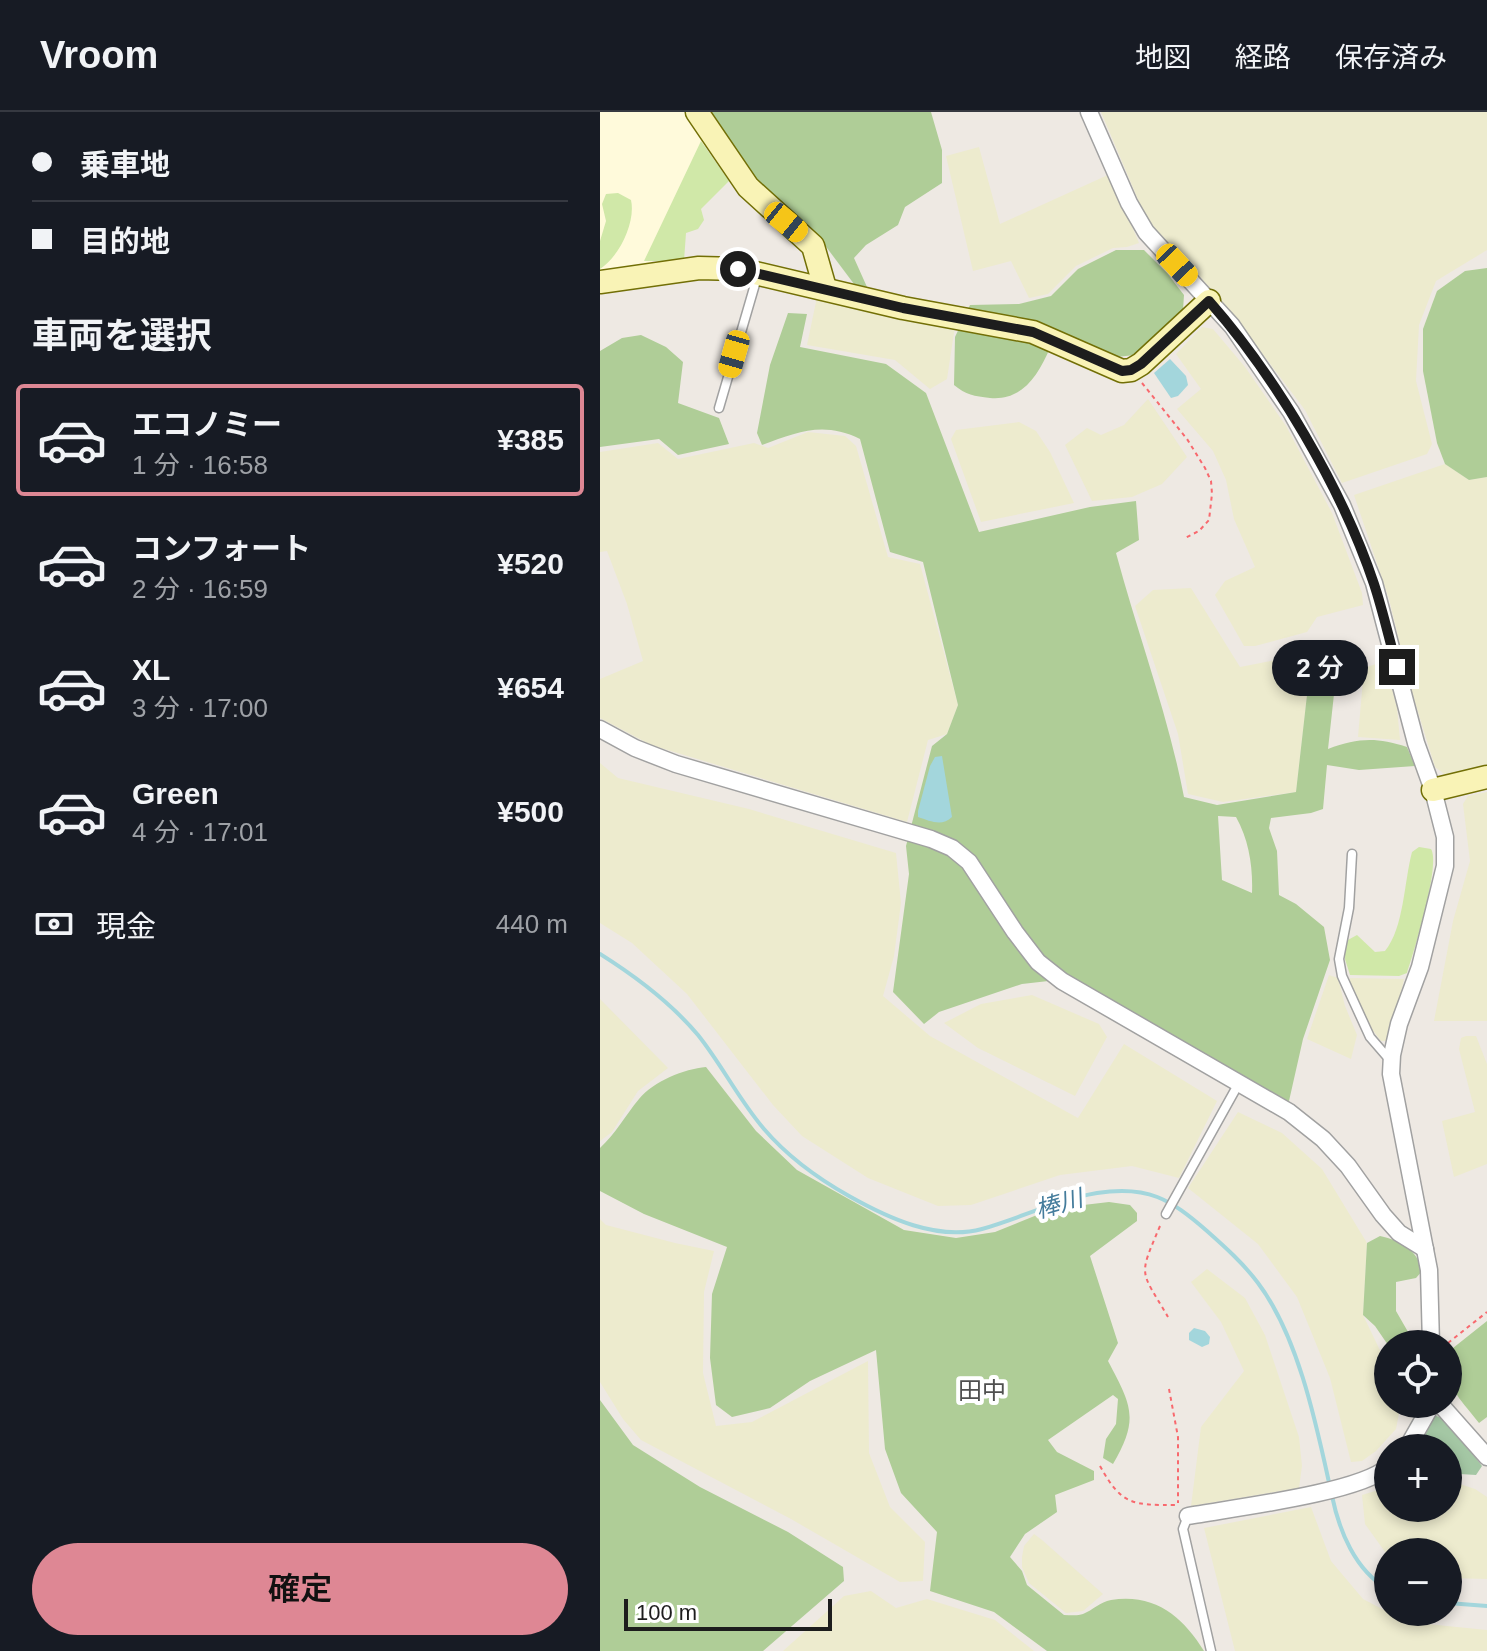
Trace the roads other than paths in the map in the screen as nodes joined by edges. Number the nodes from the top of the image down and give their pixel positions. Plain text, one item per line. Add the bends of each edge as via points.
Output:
1 (697, 112) edge
2 (1089, 112) edge
3 (758, 273) junction
4 (600, 282) edge
5 (825, 288) junction
6 (1209, 301) junction
7 (719, 408) dead end
8 (600, 729) edge
9 (1487, 777) edge
10 (1433, 790) junction
11 (1352, 854) dead end
12 (1392, 1062) junction
13 (1239, 1083) junction
14 (1166, 1214) road end
15 (1425, 1249) junction
16 (1431, 1330) edge
17 (1452, 1418) edge
18 (1487, 1457) edge
19 (1374, 1476) edge
20 (1188, 1516) joint
21 (1211, 1651) edge

1 - 5 street via 748,187 813,246
2 - 6 street via 1146,232
3 - 4 street via 699,268
3 - 5 street
3 - 7 lane
5 - 6 street via 1033,332 1111,368 1131,370
6 - 10 street via 1291,412 1342,505 1374,583
8 - 13 street via 676,764 952,848 969,862 1038,962
9 - 10 street
10 - 12 street via 1445,837 1445,866
11 - 12 lane via 1339,959 1342,976 1370,1037
12 - 15 street
13 - 14 lane
13 - 15 street via 1323,1139 1399,1233
15 - 16 street
17 - 18 street
19 - 20 street via 1316,1493
20 - 21 lane via 1183,1529

